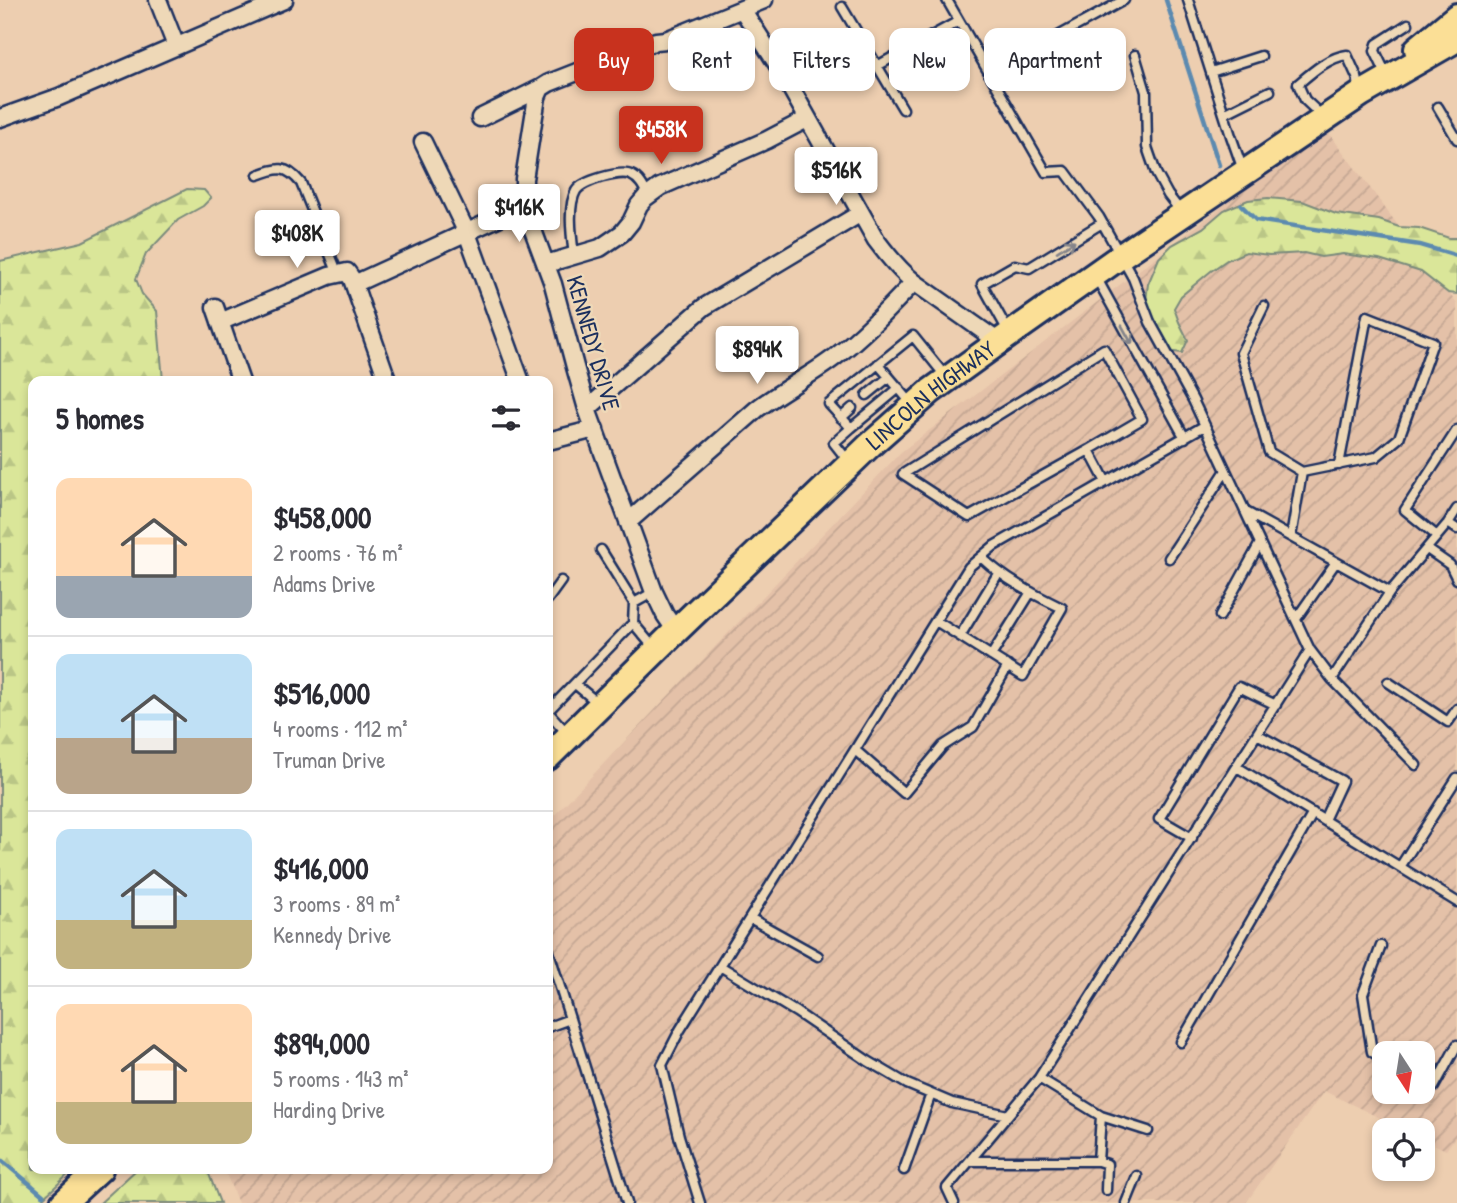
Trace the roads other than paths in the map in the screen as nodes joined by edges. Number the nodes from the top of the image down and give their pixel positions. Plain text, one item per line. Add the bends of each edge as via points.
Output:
1 (158, 0) edge
2 (284, 0) edge
3 (764, 0) edge
4 (947, 0) edge
5 (1124, 0) edge
6 (1188, 0) edge
7 (842, 7) dead end
8 (742, 9) junction
9 (1457, 16) edge
10 (959, 21) junction
11 (1408, 23) dead end
12 (1073, 28) edge
13 (1457, 39) edge
14 (176, 46) junction
15 (1135, 55) dead end
16 (1261, 56) dead end
17 (877, 65) junction
18 (984, 65) edge
19 (1211, 72) junction
20 (1386, 74) junction
21 (541, 88) junction
22 (999, 91) edge
23 (1270, 91) dead end
24 (1361, 94) junction
25 (1438, 107) dead end
26 (903, 109) dead end
27 (1224, 114) junction
28 (0, 118) edge
29 (480, 118) dead end
30 (807, 119) junction
31 (1325, 119) junction
32 (1457, 139) edge
33 (423, 142) dead end
34 (1244, 173) junction
35 (258, 175) dead end
36 (648, 196) junction
37 (524, 206) junction
38 (861, 213) junction
39 (1183, 214) junction
40 (1102, 223) junction
41 (467, 233) junction
42 (574, 256) junction
43 (1121, 256) junction
44 (546, 264) junction
45 (338, 274) junction
46 (1095, 275) junction
47 (914, 282) junction
48 (354, 284) junction
49 (1264, 306) dead end
50 (1004, 338) junction
51 (878, 364) junction
52 (239, 376) edge
53 (386, 376) edge
54 (519, 376) edge
55 (889, 377) junction
56 (947, 379) junction
57 (867, 395) dead end
58 (906, 397) junction
59 (852, 408) dead end
60 (587, 409) junction
61 (841, 418) junction
62 (1205, 426) junction
63 (851, 428) junction
64 (595, 429) junction
65 (1457, 430) edge
66 (1185, 438) junction
67 (553, 440) edge
68 (1089, 450) junction
69 (851, 464) junction
70 (1339, 465) junction
71 (1225, 472) junction
72 (1302, 472) junction
73 (1106, 482) junction
74 (1457, 509) edge
75 (1244, 512) junction
76 (628, 523) junction
77 (1448, 523) junction
78 (1457, 529) edge
79 (1437, 536) junction
80 (1291, 537) junction
81 (1260, 543) junction
82 (1427, 549) junction
83 (601, 550) dead end
84 (981, 556) junction
85 (1169, 558) dead end
86 (1336, 562) junction
87 (999, 572) junction
88 (1457, 579) edge
89 (561, 581) dead end
90 (553, 592) edge
91 (653, 592) junction
92 (1031, 592) junction
93 (1390, 592) junction
94 (634, 603) junction
95 (1220, 616) dead end
96 (1296, 619) junction
97 (936, 621) junction
98 (633, 623) junction
99 (676, 631) junction
100 (960, 636) junction
101 (656, 650) junction
102 (1310, 650) junction
103 (991, 656) junction
104 (1008, 666) junction
105 (1332, 679) junction
106 (1388, 682) dead end
107 (575, 684) junction
108 (600, 705) junction
109 (1276, 705) junction
110 (553, 706) edge
111 (1457, 709) edge
112 (553, 717) edge
113 (1257, 734) junction
114 (569, 735) junction
115 (855, 750) junction
116 (553, 752) edge
117 (1416, 765) dead end
118 (1237, 767) junction
119 (1457, 778) edge
120 (1313, 813) junction
121 (1325, 820) junction
122 (1192, 838) junction
123 (1400, 867) junction
124 (1457, 902) edge
125 (750, 918) junction
126 (1381, 946) dead end
127 (818, 956) dead end
128 (553, 965) edge
129 (720, 966) junction
130 (570, 1020) junction
131 (553, 1025) edge
132 (1181, 1042) dead end
133 (1457, 1045) edge
134 (1372, 1052) edge
135 (1039, 1078) junction
136 (1435, 1085) edge
137 (932, 1094) junction
138 (1008, 1115) junction
139 (1101, 1116) junction
140 (1148, 1132) dead end
141 (970, 1161) junction
142 (1098, 1161) junction
143 (904, 1170) dead end
144 (95, 1174) edge
145 (1137, 1176) dead end
146 (1106, 1190) dead end
147 (63, 1203) edge
148 (627, 1203) edge
149 (700, 1203) edge
150 (954, 1203) edge
151 (1126, 1203) edge

1 - 14 street
2 - 14 street
3 - 8 street
4 - 10 lane
5 - 12 lane
6 - 19 lane
7 - 17 lane
8 - 21 street
8 - 30 street
9 - 20 main road, LINCOLN HIGHWAY
10 - 17 lane
10 - 18 lane
11 - 20 lane via 1375,48
13 - 24 main road, LINCOLN HIGHWAY
14 - 28 street
15 - 39 lane via 1146,92 1147,147 1156,173
16 - 19 lane
17 - 26 lane
19 - 27 lane
20 - 24 main road, LINCOLN HIGHWAY
21 - 29 street
21 - 37 street, KENNEDY DRIVE via 529,138
22 - 40 lane via 1046,172 1065,171
23 - 27 lane
24 - 31 main road, LINCOLN HIGHWAY
24 - 31 lane via 1347,55 1298,83 1305,100
25 - 32 lane
27 - 34 lane
30 - 36 street
30 - 38 street
31 - 34 main road, LINCOLN HIGHWAY
33 - 41 street
34 - 39 main road, LINCOLN HIGHWAY
35 - 45 lane via 285,169 301,183
36 - 42 street via 617,238
36 - 42 lane via 639,181 622,173 581,185 572,201
37 - 41 street
37 - 44 street, KENNEDY DRIVE
38 - 47 street via 890,260
38 - 60 street via 704,307
39 - 43 main road, LINCOLN HIGHWAY
40 - 43 lane
50 -> 40 lane via 982,284 1015,265 1029,268
41 - 48 street
41 - 54 street
42 - 44 street
43 - 46 main road, LINCOLN HIGHWAY
43 - 62 lane
44 - 60 street, KENNEDY DRIVE
45 - 48 street via 347,272
45 - 52 street via 218,314
46 - 50 main road, LINCOLN HIGHWAY
46 -> 66 lane
47 - 50 street
47 - 76 street via 836,356 758,409
48 - 53 street
49 - 72 lane via 1241,353 1269,452
50 - 56 main road, LINCOLN HIGHWAY
51 - 55 lane
51 - 56 lane via 913,336
51 - 61 lane via 830,404
55 - 57 lane
55 - 58 lane
56 - 58 main road, LINCOLN HIGHWAY
58 - 63 lane
58 - 69 main road, LINCOLN HIGHWAY
59 - 61 lane
60 - 64 street, KENNEDY DRIVE
61 - 63 lane
62 - 66 lane
62 - 71 lane
63 - 69 lane via 834,443
64 - 67 street
64 - 76 street, KENNEDY DRIVE
65 - 79 lane via 1405,510
66 - 73 lane
68 - 68 lane via 969,517 903,474 1104,349 1142,419
68 - 73 lane
69 - 99 main road, LINCOLN HIGHWAY
70 - 70 lane via 1367,316 1433,342 1399,438 1376,457
70 - 72 lane
71 - 75 lane
71 - 85 lane
72 - 80 lane
73 - 84 lane
74 - 77 lane
75 - 80 lane
75 - 81 lane
76 - 91 street, KENNEDY DRIVE
77 - 78 lane
77 - 79 lane
79 - 82 lane
80 - 86 lane
81 - 95 lane
81 - 96 lane
82 - 88 lane via 1450,565
82 - 93 lane
83 - 94 lane
84 - 87 lane
84 - 97 lane via 969,567
86 - 93 lane
86 - 96 lane
87 - 92 lane
87 - 100 lane
89 - 90 lane
91 - 94 lane
91 - 99 street, KENNEDY DRIVE
92 - 103 lane
92 - 104 lane via 1062,608 1023,676
93 - 105 lane
94 - 98 lane
96 - 102 lane
97 - 100 lane
97 - 115 lane
98 - 101 lane
98 - 107 lane
99 - 101 main road, LINCOLN HIGHWAY
100 - 103 lane
101 - 108 main road, LINCOLN HIGHWAY
102 - 105 lane
102 - 109 lane
103 - 104 lane
104 - 115 lane via 973,727 943,747 904,793
105 - 117 lane
106 - 111 lane via 1448,722
107 - 108 lane
107 - 110 lane
108 - 114 main road, LINCOLN HIGHWAY
109 - 113 lane
109 - 122 lane via 1238,687 1159,819
112 - 114 lane
113 - 118 lane
113 - 121 lane via 1342,781
114 - 116 main road, LINCOLN HIGHWAY
115 - 125 lane
118 - 120 lane
118 - 122 lane
119 - 123 lane
120 - 121 lane
120 - 132 lane
121 - 123 lane
122 - 135 lane
123 - 124 lane
125 - 127 lane
125 - 129 lane
126 - 134 lane via 1363,994
128 - 130 lane
129 - 137 lane via 868,1061
129 - 149 lane via 662,1065
130 - 131 lane
130 - 148 lane
133 - 136 lane
135 - 138 lane
135 - 139 lane
137 - 138 lane
137 - 143 lane
138 - 141 lane
139 - 140 lane
139 - 142 lane
141 - 142 lane
141 - 150 lane via 947,1188
142 - 146 lane via 1107,1164
144 - 147 main road
145 - 151 lane

